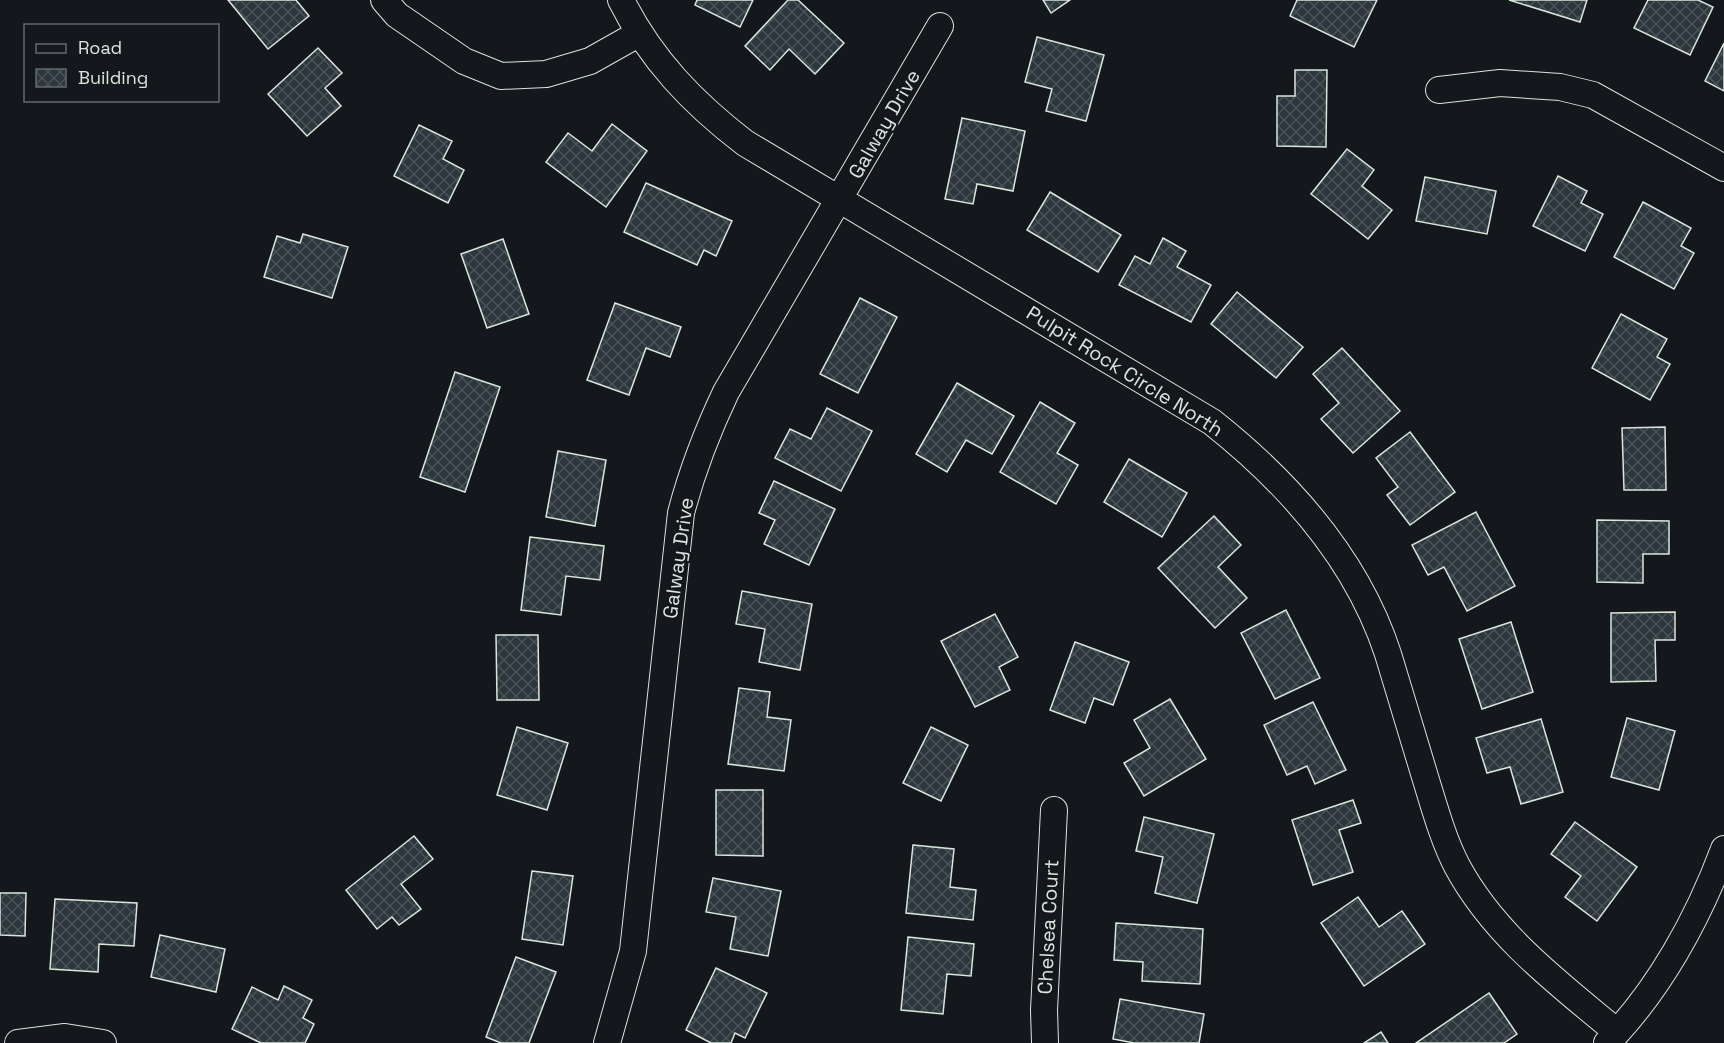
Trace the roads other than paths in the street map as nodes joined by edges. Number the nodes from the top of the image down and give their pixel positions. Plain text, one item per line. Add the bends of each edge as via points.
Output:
1 (384, 0) edge
2 (621, 0) edge
3 (940, 26) dead end
4 (638, 34) junction
5 (1439, 90) dead end
6 (1724, 168) edge
7 (840, 200) junction
8 (1054, 810) dead end
9 (1724, 849) edge
10 (1612, 1038) edge
11 (18, 1043) edge
12 (103, 1043) edge
13 (607, 1043) edge
14 (1045, 1043) edge

1 - 4 street via 397,15 464,61 501,76 546,74 590,61
2 - 4 street, Pulpit Rock Circle North
3 - 7 street, Galway Drive
4 - 7 street, Pulpit Rock Circle North via 662,66 712,118 745,143
5 - 6 street via 1500,83 1560,87 1593,95
7 - 10 street, Pulpit Rock Circle North via 1212,422 1253,454 1293,495 1325,534 1376,620 1439,824 1457,866 1480,902 1510,937
7 - 13 street, Galway Drive via 726,392 692,473 681,513 633,951
8 - 14 street, Chelsea Court
9 - 10 street via 1680,944
11 - 12 street via 65,1037

